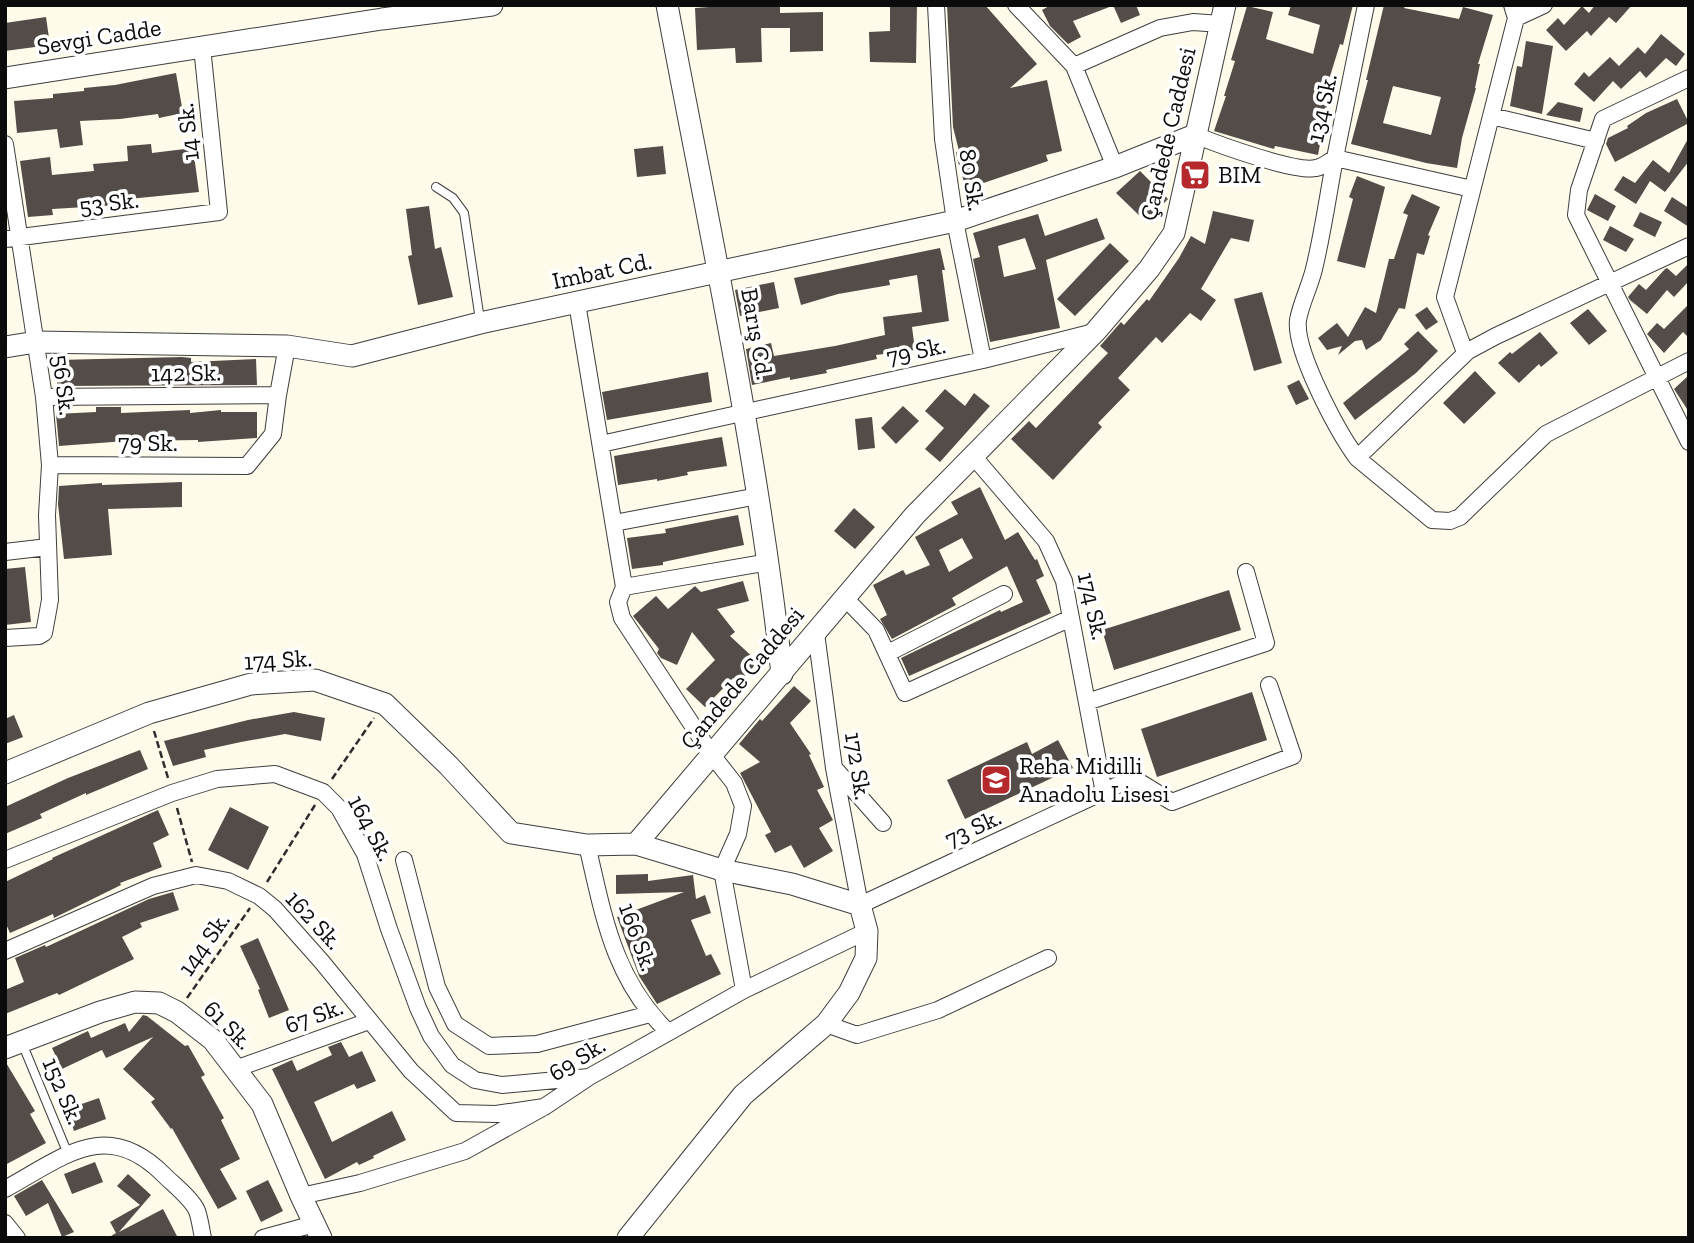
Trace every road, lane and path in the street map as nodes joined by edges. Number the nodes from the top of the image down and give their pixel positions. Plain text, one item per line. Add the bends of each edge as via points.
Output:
1 (492, 5) edge
2 (667, 5) edge
3 (936, 5) edge
4 (1016, 5) edge
5 (1366, 5) edge
6 (1544, 5) edge
7 (381, 12) edge
8 (1514, 12) edge
9 (1223, 14) edge
10 (202, 47) junction
11 (1074, 66) junction
12 (5, 78) edge
13 (1689, 78) edge
14 (1491, 117) junction
15 (1195, 135) junction
16 (1596, 141) junction
17 (5, 144) edge
18 (1335, 158) junction
19 (1115, 167) junction
20 (436, 187) dead end
21 (1472, 189) junction
22 (219, 212) joint
23 (955, 221) junction
24 (13, 238) edge
25 (1689, 246) edge
26 (719, 273) junction
27 (1609, 283) junction
28 (577, 303) junction
29 (480, 323) junction
30 (1096, 331) junction
31 (36, 342) junction
32 (287, 346) junction
33 (5, 347) edge
34 (1468, 351) junction
35 (983, 360) junction
36 (1689, 361) edge
37 (1656, 377) junction
38 (278, 395) junction
39 (44, 397) junction
40 (744, 412) junction
41 (1689, 442) edge
42 (601, 444) junction
43 (974, 457) junction
44 (1357, 458) junction
45 (50, 465) junction
46 (758, 496) junction
47 (614, 523) junction
48 (48, 547) junction
49 (5, 552) edge
50 (769, 562) junction
51 (1245, 572) dead end
52 (624, 587) junction
53 (1004, 594) dead end
54 (844, 597) junction
55 (1071, 618) junction
56 (816, 633) junction
57 (5, 638) edge
58 (888, 653) junction
59 (782, 674) junction
60 (1269, 685) dead end
61 (1087, 702) junction
62 (385, 704) junction
63 (712, 755) junction
64 (834, 768) junction
65 (5, 773) edge
66 (323, 792) junction
67 (1104, 793) junction
68 (883, 823) dead end
69 (636, 844) junction
70 (587, 845) junction
71 (5, 860) edge
72 (404, 860) dead end
73 (722, 870) junction
74 (259, 896) junction
75 (860, 905) junction
76 (867, 931) junction
77 (5, 951) edge
78 (1048, 958) dead end
79 (744, 990) junction
80 (177, 1012) junction
81 (650, 1014) junction
82 (369, 1021) junction
83 (826, 1024) junction
84 (668, 1032) junction
85 (13, 1045) edge
86 (235, 1069) junction
87 (589, 1077) junction
88 (544, 1107) junction
89 (68, 1154) junction
90 (5, 1189) edge
91 (301, 1196) junction
92 (5, 1223) edge
93 (318, 1231) edge
94 (17, 1238) edge
95 (203, 1238) edge
96 (263, 1238) edge
97 (628, 1238) edge

1 - 7 street, Sevgi Cadde
2 - 26 street, Barış Cd.
3 - 23 street, 80 Sk. via 943,139
4 - 11 street
5 - 18 street, 134 Sk.
6 - 8 street
7 - 10 street, Sevgi Cadde
8 - 14 street
9 - 11 street via 1160,28
9 - 15 street, Çandede Caddesi
10 - 12 street, Sevgi Cadde
10 - 22 street, 14 Sk.
11 - 19 street
13 - 16 street via 1603,119
14 - 16 street
14 - 21 street
15 - 18 street, 134 Sk. via 1302,168 1317,168
15 - 19 street, Imbat Cd.
15 - 30 street, Çandede Caddesi via 1174,233
16 - 27 street via 1579,190 1576,215
17 - 24 street, 56 Sk.
18 - 21 street
18 - 44 street via 1314,270 1298,321 1300,345 1344,440
19 - 23 street, Imbat Cd.
20 - 29 lane via 453,198 464,214
21 - 34 street via 1444,297
22 - 24 street, 53 Sk.
23 - 26 street, Imbat Cd.
23 - 35 street, 80 Sk.
24 - 31 street, 56 Sk.
25 - 27 street
26 - 28 street, Imbat Cd.
26 - 40 street, Barış Cd.
27 - 34 street
27 - 37 street
28 - 29 street, Imbat Cd.
28 - 42 street
29 - 32 street, Imbat Cd. via 352,356
30 - 35 street, 79 Sk.
30 - 43 street, Çandede Caddesi
31 - 32 street, Imbat Cd.
31 - 33 street, Imbat Cd.
31 - 39 street, 56 Sk.
32 - 38 street
34 - 44 street
35 - 40 street, 79 Sk.
36 - 37 street
37 - 41 street
37 - 44 street via 1546,434 1450,521 1432,520
38 - 39 street, 142 Sk.
38 - 45 street, 79 Sk. via 273,434 247,466
39 - 45 street, 56 Sk.
40 - 42 street, 79 Sk.
40 - 46 street, Barış Cd.
42 - 47 street
43 - 54 street, Çandede Caddesi via 915,515
43 - 55 street, 174 Sk. via 1046,541 1064,581
45 - 48 street, 56 Sk.
46 - 47 street
46 - 50 street, Barış Cd.
47 - 52 street
48 - 49 street
48 - 57 street, 56 Sk. via 50,600 44,633
50 - 52 street
50 - 59 street, Barış Cd.
51 - 61 street via 1266,643
52 - 63 street via 618,602 622,618
53 - 58 street
54 - 56 street, Çandede Caddesi
54 - 58 street via 876,629
55 - 58 street via 905,693
55 - 61 street, 174 Sk.
56 - 59 street, Çandede Caddesi
56 - 64 street, 172 Sk.
59 - 63 street, Çandede Caddesi
60 - 67 street, 73 Sk. via 1293,756 1172,802 1133,778
61 - 67 street, 174 Sk.
62 - 65 street, 174 Sk. via 315,680 251,684 149,713
62 - 66 path, 144 Sk.
62 - 70 street, 174 Sk. via 511,833
63 - 69 street, Çandede Caddesi
63 - 73 street via 734,783 743,806 738,834
64 - 68 street
64 - 75 street, 172 Sk.
66 - 71 street, 164 Sk. via 275,774 217,779
66 - 74 path, 144 Sk.
66 - 87 street, 164 Sk. via 339,808 365,854 418,1008 452,1065 475,1080 502,1085
67 - 75 street, 73 Sk.
69 - 70 street, 174 Sk.
69 - 73 street
70 - 81 street, 166 Sk. via 616,957
72 - 81 street via 437,987 455,1024 489,1046 537,1045
73 - 75 street via 792,884
73 - 79 street
74 - 77 street, 162 Sk. via 228,881 196,876 153,886
74 - 80 path, 144 Sk.
74 - 82 street, 162 Sk. via 322,962
75 - 76 street
76 - 79 street, 69 Sk.
76 - 83 street via 866,958 849,993
78 - 83 street via 938,1010 857,1035
79 - 84 street, 69 Sk.
80 - 85 street, 61 Sk. via 159,1003 135,1002
80 - 86 street, 61 Sk. via 213,1040
81 - 84 street, 166 Sk.
82 - 86 street, 67 Sk.
82 - 88 street, 162 Sk. via 411,1072 456,1113 496,1114
83 - 97 street via 743,1095
84 - 87 street, 69 Sk.
85 - 89 lane, 152 Sk.
86 - 91 street, 61 Sk. via 262,1104
87 - 88 street, 69 Sk.
88 - 91 street, 69 Sk. via 465,1151
89 - 90 street
89 - 95 street via 109,1144 147,1157 196,1209
91 - 93 street, 61 Sk.
92 - 94 street
93 - 96 street

